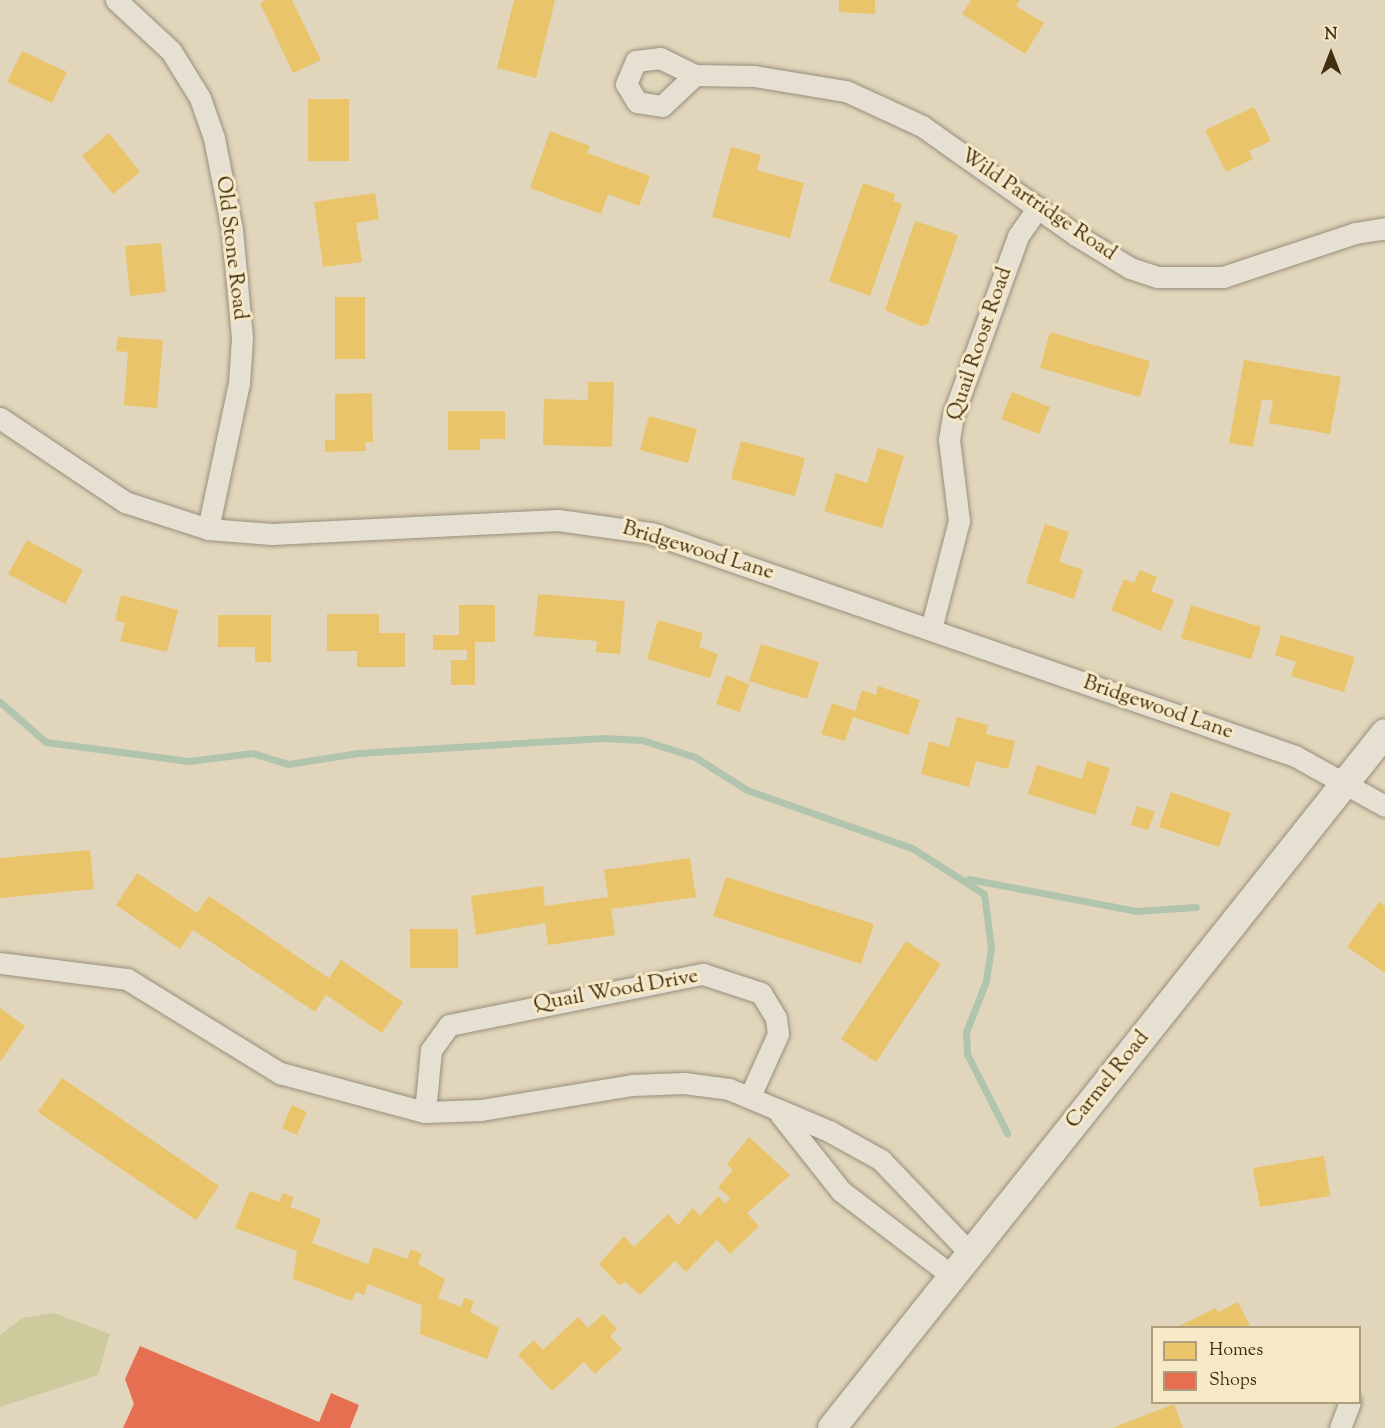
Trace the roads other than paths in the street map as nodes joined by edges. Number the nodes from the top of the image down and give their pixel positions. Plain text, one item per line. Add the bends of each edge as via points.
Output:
1 (116, 0) edge
2 (695, 75) dead end
3 (1038, 207) junction
4 (1385, 228) edge
5 (0, 418) edge
6 (208, 530) junction
7 (931, 629) junction
8 (1385, 733) edge
9 (1346, 782) junction
10 (1385, 806) edge
11 (0, 963) edge
12 (750, 1096) junction
13 (425, 1112) junction
14 (780, 1114) junction
15 (970, 1253) junction
16 (952, 1276) junction
17 (1349, 1404) edge
18 (832, 1428) edge
19 (1340, 1428) edge

1 - 6 street, Old Stone Road via 171,51 200,98 214,138 232,230 242,339 239,383
2 - 3 street, Wild Partridge Road via 754,76 846,91 922,126
3 - 4 street, Wild Partridge Road via 1130,268 1179,281 1223,277 1355,233
3 - 7 street, Quail Roost Road via 1018,236 953,415 949,440 958,530
5 - 6 street, Bridgewood Lane via 125,502
6 - 7 street, Bridgewood Lane via 272,534 595,522 651,532
7 - 9 street, Bridgewood Lane via 1295,756
8 - 9 main road, Carmel Road
9 - 10 street, Bridgewood Lane
9 - 15 main road, Carmel Road
11 - 13 street via 127,979 280,1073
12 - 13 street via 684,1083 632,1085 480,1110
12 - 13 street, Quail Wood Drive via 778,1034 776,1018 761,993 703,974 449,1025 431,1050
12 - 14 street
14 - 15 street via 830,1131 881,1160
14 - 16 street via 841,1191
15 - 16 main road, Carmel Road
16 - 18 main road, Carmel Road
17 - 19 street

